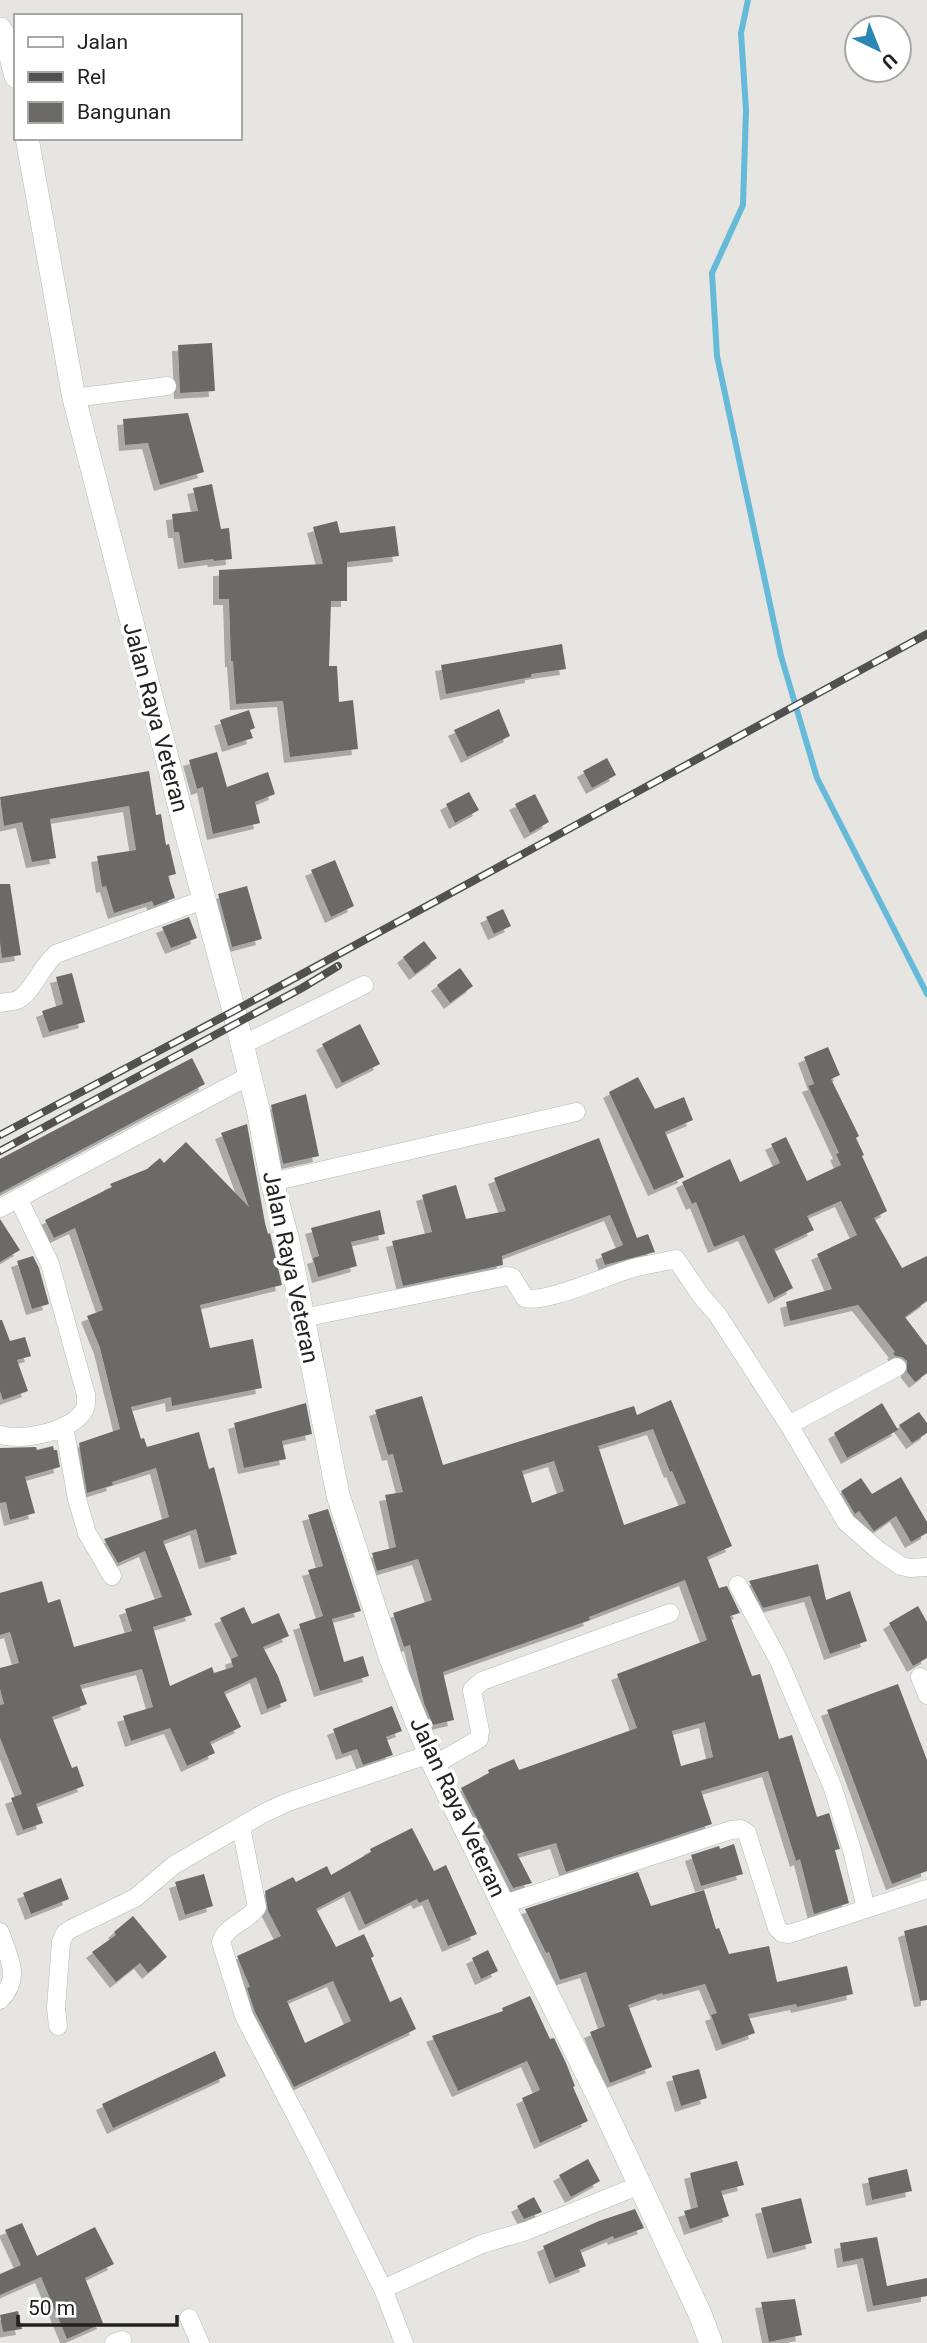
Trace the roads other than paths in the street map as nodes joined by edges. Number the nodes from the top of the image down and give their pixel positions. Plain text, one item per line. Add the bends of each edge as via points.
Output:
1 (0, 29) edge
2 (14, 68) edge
3 (27, 140) edge
4 (167, 386) dead end
5 (74, 398) junction
6 (205, 899) junction
7 (364, 985) dead end
8 (0, 1003) edge
9 (242, 1045) junction
10 (249, 1076) junction
11 (576, 1112) dead end
12 (272, 1182) junction
13 (18, 1198) junction
14 (0, 1208) edge
15 (303, 1318) junction
16 (897, 1367) dead end
17 (789, 1425) junction
18 (65, 1431) junction
19 (0, 1435) edge
20 (927, 1567) edge
21 (112, 1576) dead end
22 (738, 1585) dead end
23 (670, 1613) dead end
24 (920, 1677) dead end
25 (927, 1695) edge
26 (432, 1760) junction
27 (241, 1826) junction
28 (927, 1889) edge
29 (504, 1904) junction
30 (866, 1909) junction
31 (0, 1933) edge
32 (0, 2000) edge
33 (58, 2026) dead end
34 (640, 2185) junction
35 (383, 2289) junction
36 (189, 2318) dead end
37 (200, 2343) edge
38 (404, 2343) edge
39 (710, 2343) edge

1 - 2 street
3 - 5 street, Jalan Raya Veteran
4 - 5 street
5 - 6 street, Jalan Raya Veteran
6 - 8 street via 56,954 27,993 19,1000
6 - 9 street, Jalan Raya Veteran
7 - 9 street
9 - 10 street, Jalan Raya Veteran
10 - 12 street, Jalan Raya Veteran
10 - 13 street
11 - 12 street
12 - 15 street, Jalan Raya Veteran
13 - 14 street
13 - 18 street via 50,1264 86,1395 86,1408
15 - 17 street via 507,1276 530,1299 676,1259
15 - 26 street, Jalan Raya Veteran via 338,1495 391,1659
16 - 17 street
17 - 20 street via 846,1522 901,1566
18 - 19 street via 21,1438
18 - 21 street via 87,1533
22 - 30 street via 779,1661 833,1788
23 - 26 street via 482,1681 472,1690 479,1739
24 - 25 street
26 - 27 street via 288,1802
26 - 29 street, Jalan Raya Veteran
27 - 33 street via 174,1866 135,1898 65,1934
27 - 35 street via 257,1907 226,1931 221,1942 243,2016
28 - 30 street
29 - 30 street via 741,1829 747,1833 782,1934
29 - 34 street, Jalan Raya Veteran
31 - 32 street via 13,1979
34 - 35 street via 482,2244
34 - 39 street, Jalan Raya Veteran
35 - 38 street
36 - 37 street

